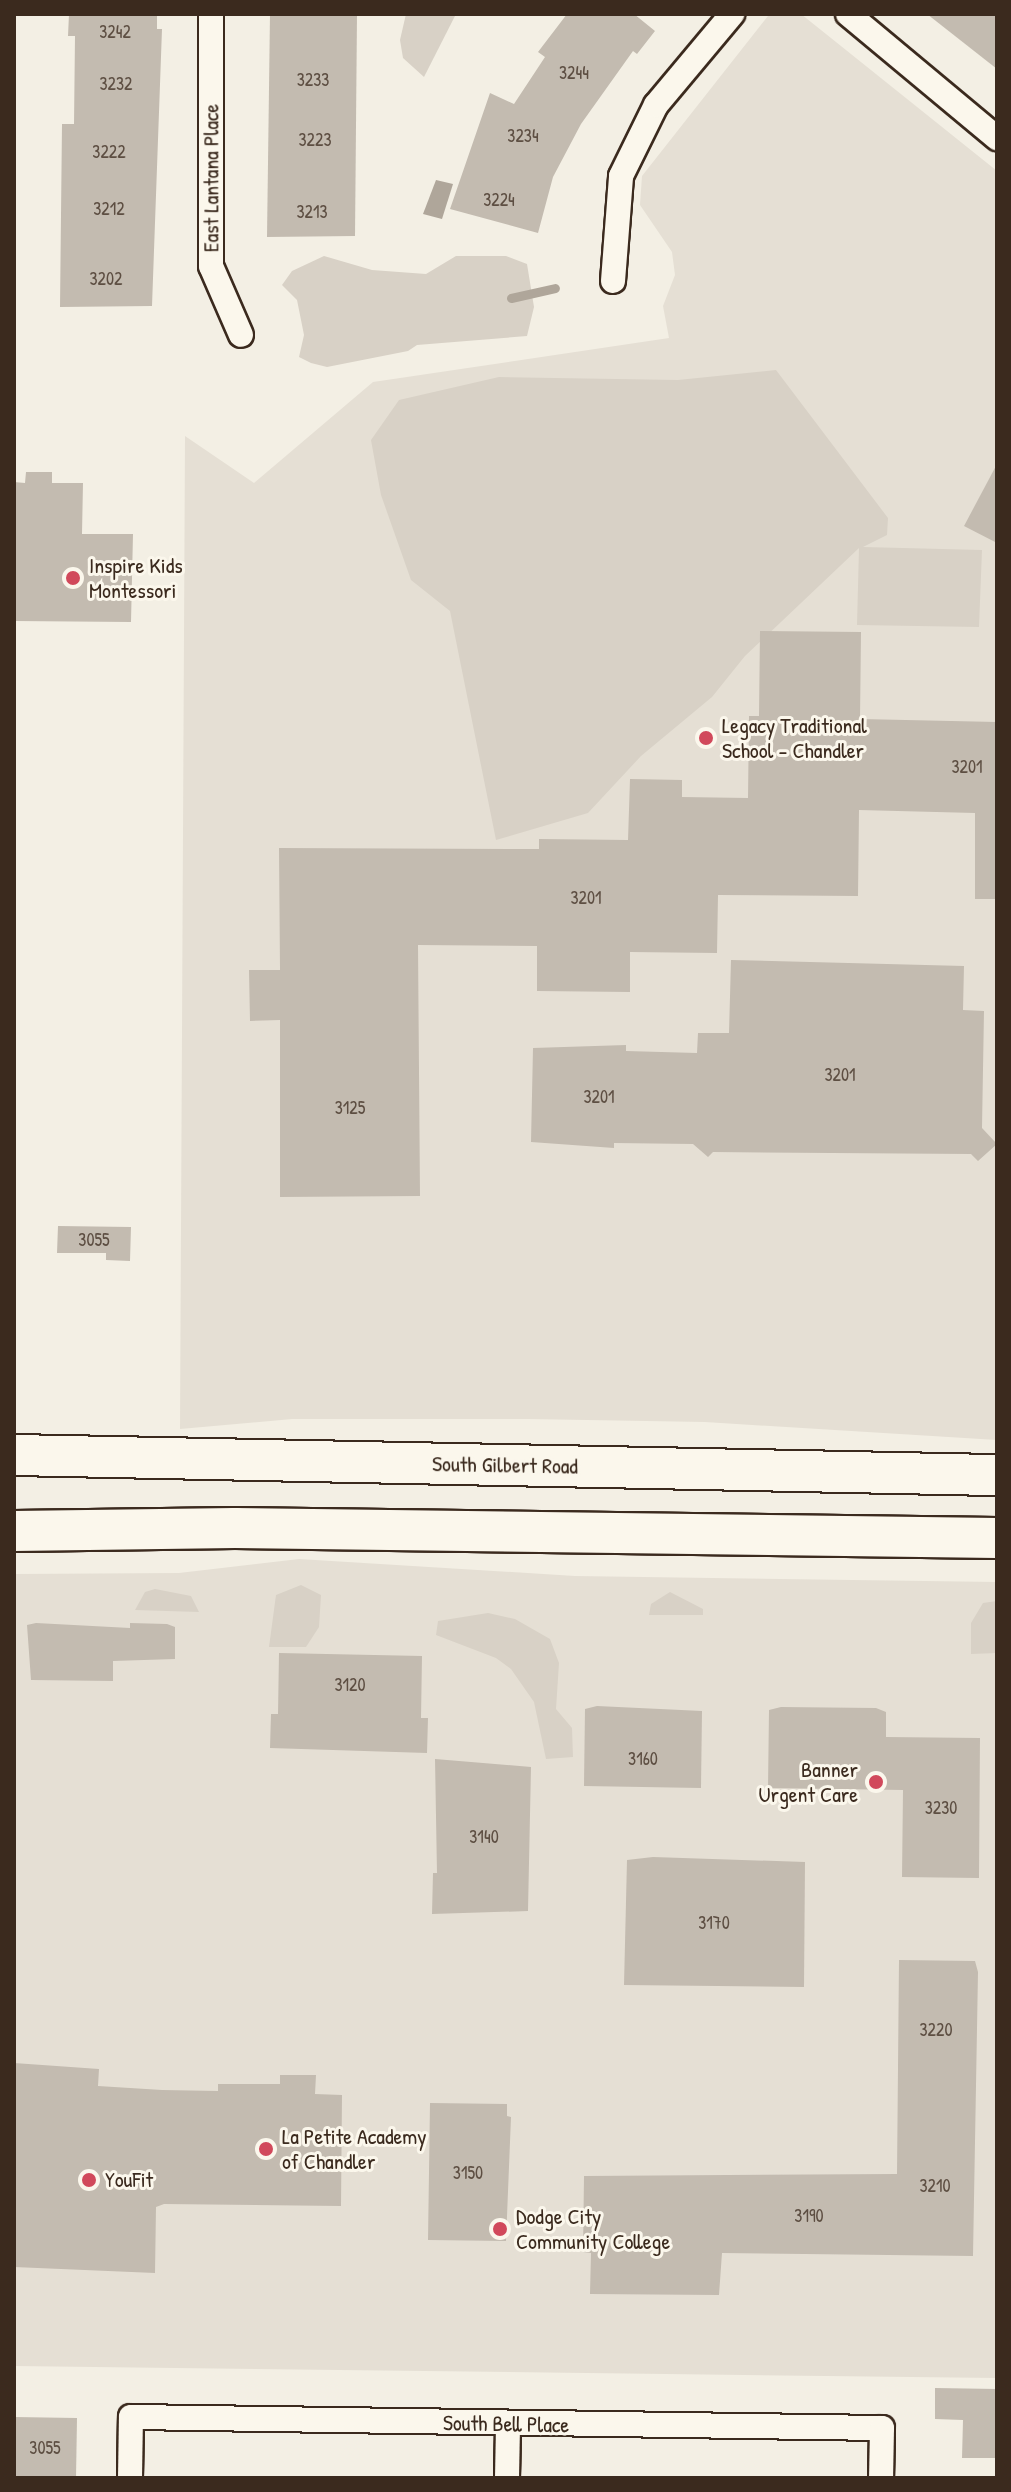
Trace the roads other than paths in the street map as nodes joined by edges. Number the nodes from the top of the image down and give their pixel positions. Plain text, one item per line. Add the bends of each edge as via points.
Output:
1 (211, 14) edge
2 (732, 14) edge
3 (848, 14) edge
4 (997, 138) edge
5 (613, 281) dead end
6 (241, 335) dead end
7 (14, 1455) edge
8 (997, 1475) edge
9 (14, 1531) edge
10 (997, 1538) edge
11 (508, 2424) junction
12 (130, 2478) edge
13 (507, 2478) edge
14 (881, 2478) edge

1 - 6 street, East Lantana Place via 211,266
2 - 5 street via 656,105 621,176
3 - 4 street
7 - 8 main road, South Gilbert Road
9 - 10 main road via 235,1528
11 - 12 street, South Bell Place via 131,2417
11 - 13 street
11 - 14 street, South Bell Place via 882,2428

